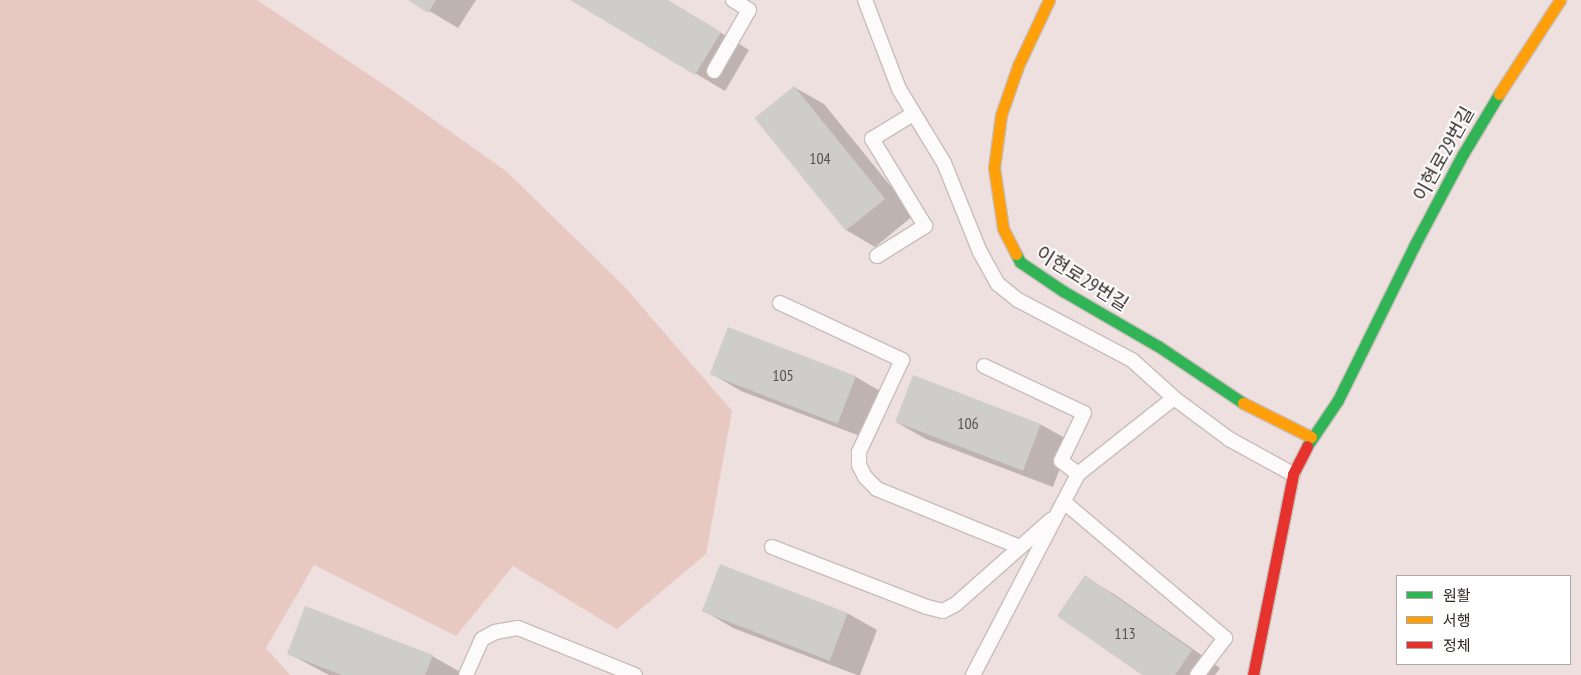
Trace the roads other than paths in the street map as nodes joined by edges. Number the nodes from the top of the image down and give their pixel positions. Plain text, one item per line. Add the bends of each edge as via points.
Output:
1 (733, 0) edge
2 (866, 0) edge
3 (1048, 0) edge
4 (1560, 0) edge
5 (714, 71) dead end
6 (913, 114) junction
7 (877, 256) dead end
8 (780, 304) dead end
9 (984, 366) dead end
10 (1174, 398) junction
11 (1311, 437) junction
12 (1078, 474) junction
13 (1293, 474) junction
14 (1064, 502) junction
15 (1057, 515) junction
16 (772, 547) dead end
17 (1020, 547) junction
18 (466, 675) edge
19 (635, 675) edge
20 (973, 675) edge
21 (1197, 675) edge
22 (1252, 675) edge

1 - 5 lane via 749,10
2 - 6 lane via 899,90
3 - 11 street, 이현로29번길 via 1018,66 1001,115 994,168 1003,228 1020,262 1158,346 1246,406
4 - 11 street, 이현로29번길 via 1506,81 1463,154 1338,400
6 - 7 lane via 872,139 925,226
6 - 10 lane via 944,163 980,252 998,284 1018,300 1132,360
8 - 17 lane via 902,360 859,452 859,465 865,477 877,489
9 - 12 lane via 1084,413 1061,461
10 - 12 lane
10 - 13 lane via 1229,439
11 - 13 street, 이현로29번길
12 - 14 lane
13 - 22 street, 이현로29번길
14 - 15 lane
14 - 21 lane via 1225,638
15 - 17 lane
15 - 20 lane
16 - 17 lane via 927,607 943,610 956,604
18 - 19 lane via 482,639 495,632 518,628

